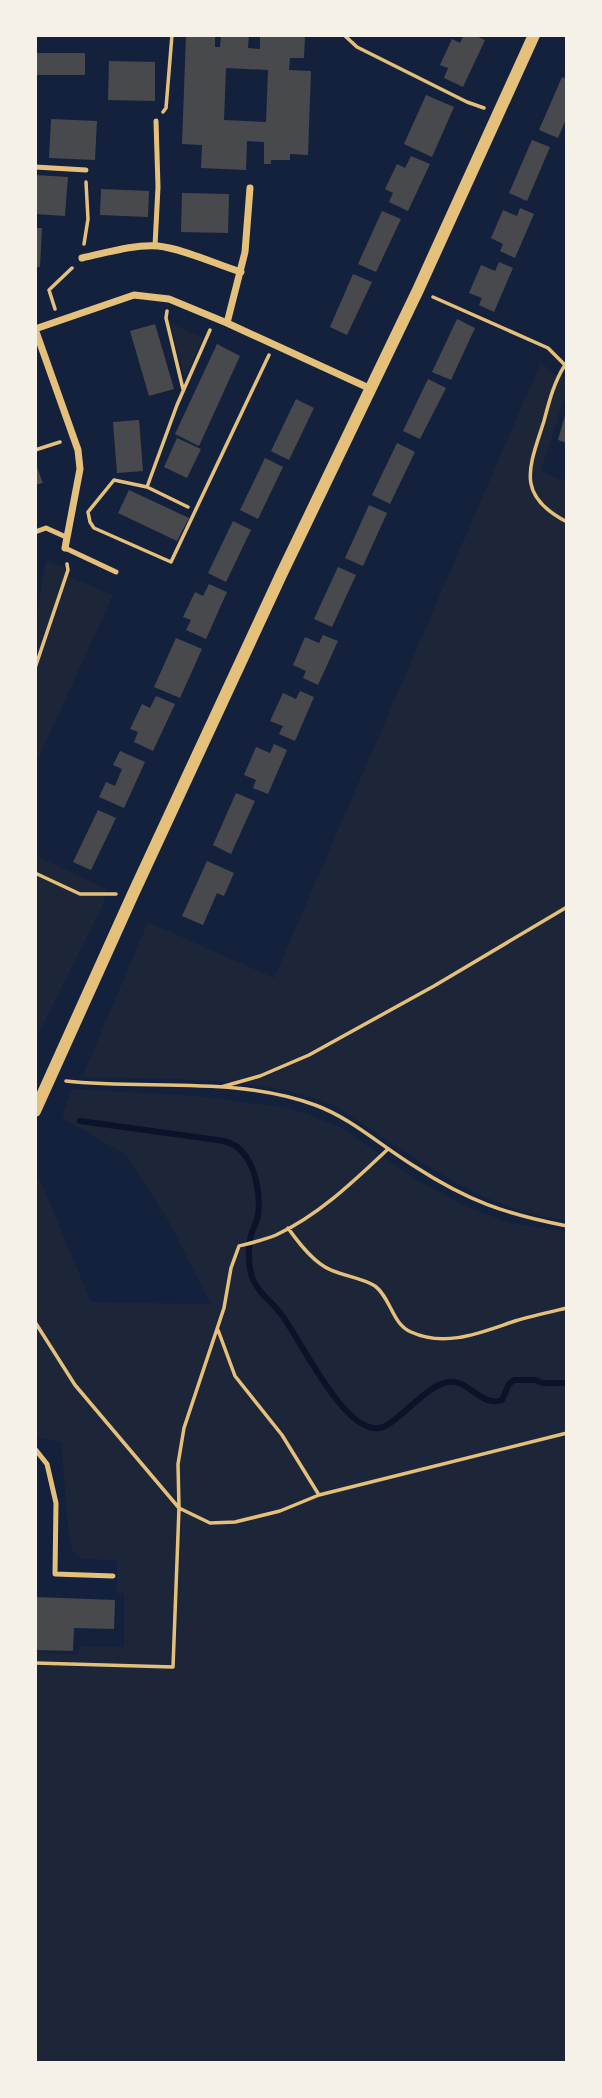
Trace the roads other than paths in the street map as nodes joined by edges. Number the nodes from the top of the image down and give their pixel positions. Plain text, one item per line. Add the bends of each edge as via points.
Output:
1 (534, 35) edge
2 (156, 121) road end
3 (35, 167) edge
4 (86, 170) road end
5 (250, 188) dead end
6 (155, 246) junction
7 (82, 258) road end
8 (241, 272) junction
9 (227, 323) junction
10 (35, 329) edge
11 (371, 389) junction
12 (35, 532) edge
13 (66, 537) junction
14 (65, 548) joint
15 (116, 572) dead end
16 (35, 1111) edge
17 (35, 1449) edge
18 (113, 1576) dead end

1 - 11 street
2 - 6 lane
3 - 4 lane
5 - 8 street
6 - 7 street
6 - 8 street
8 - 9 street
9 - 10 street via 169,299 134,295
9 - 11 street
10 - 13 street via 78,450 80,469
11 - 16 street
12 - 13 lane via 46,528
13 - 14 street
14 - 15 lane
17 - 18 lane via 47,1464 56,1503 55,1574

